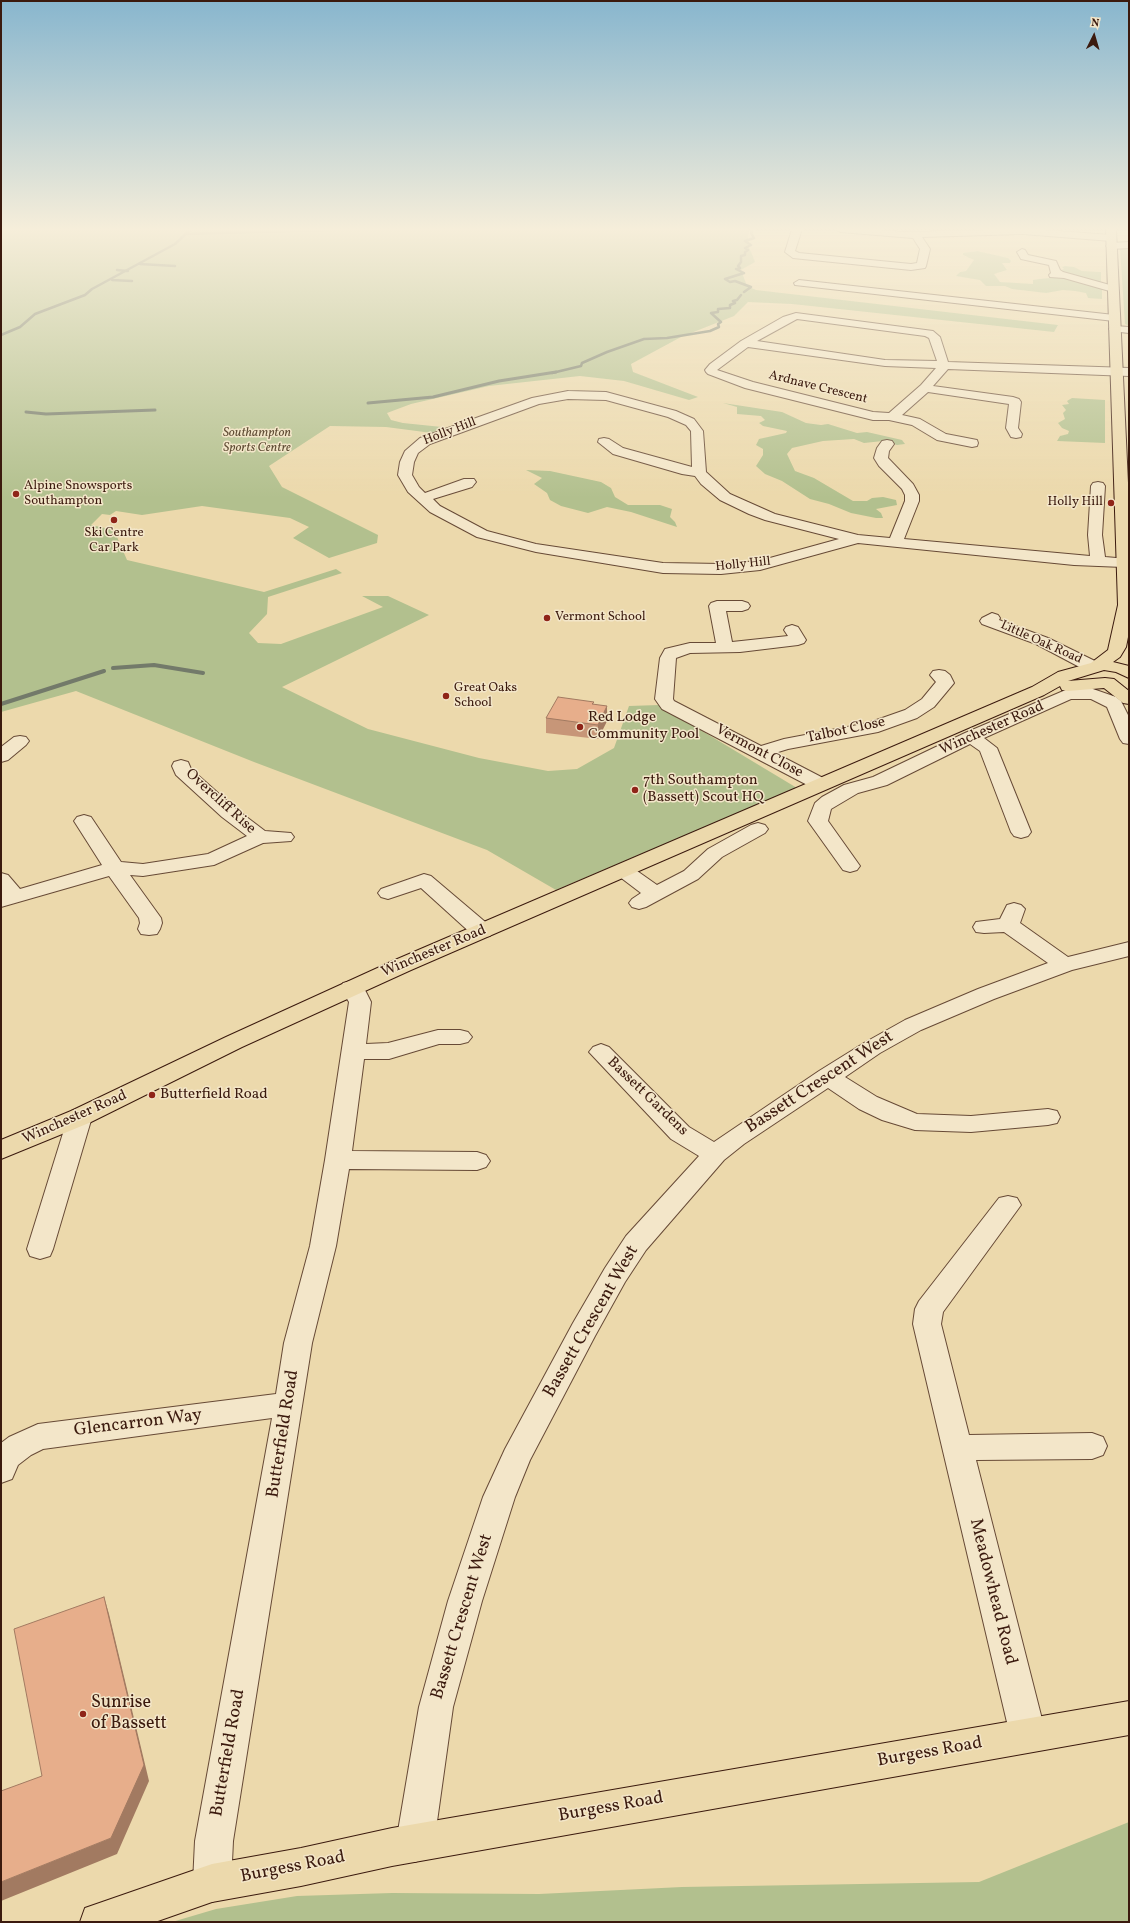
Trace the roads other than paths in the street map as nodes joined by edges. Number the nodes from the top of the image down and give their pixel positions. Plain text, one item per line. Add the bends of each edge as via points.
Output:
1 (788, 319) edge
2 (821, 319) edge
3 (1074, 319) edge
4 (1114, 319) edge
5 (1114, 324) junction
6 (1129, 330) edge
7 (745, 343) junction
8 (944, 366) junction
9 (1116, 372) junction
10 (1129, 372) edge
11 (925, 388) junction
12 (891, 417) junction
13 (1016, 434) dead end
14 (964, 440) dead end
15 (604, 442) dead end
16 (887, 444) dead end
17 (1124, 445) edge
18 (699, 472) junction
19 (469, 482) dead end
20 (1098, 486) dead end
21 (423, 498) junction
22 (858, 540) junction
23 (896, 542) junction
24 (1098, 561) junction
25 (1123, 562) junction
26 (742, 606) dead end
27 (1127, 608) edge
28 (987, 620) dead end
29 (792, 630) dead end
30 (725, 648) junction
31 (1094, 667) junction
32 (1129, 673) edge
33 (939, 675) dead end
34 (1129, 679) edge
35 (1102, 687) junction
36 (1038, 691) junction
37 (1129, 699) edge
38 (971, 737) junction
39 (1129, 739) edge
40 (20, 741) dead end
41 (762, 752) junction
42 (1, 756) edge
43 (872, 762) junction
44 (181, 766) dead end
45 (893, 775) junction
46 (820, 784) junction
47 (84, 821) dead end
48 (1021, 832) dead end
49 (754, 835) dead end
50 (260, 837) junction
51 (284, 838) dead end
52 (850, 866) dead end
53 (114, 868) junction
54 (623, 870) junction
55 (1, 879) edge
56 (388, 893) dead end
57 (8, 898) edge
58 (984, 927) dead end
59 (149, 929) dead end
60 (482, 931) junction
61 (1129, 949) edge
62 (1064, 965) junction
63 (351, 988) junction
64 (445, 1033) dead end
65 (353, 1052) junction
66 (601, 1052) dead end
67 (827, 1077) junction
68 (1048, 1116) dead end
69 (80, 1117) junction
70 (2, 1147) edge
71 (715, 1154) junction
72 (338, 1160) junction
73 (464, 1165) dead end
74 (1008, 1205) dead end
75 (40, 1249) dead end
76 (289, 1404) junction
77 (1092, 1446) dead end
78 (957, 1448) junction
79 (1, 1470) edge
80 (1129, 1718) edge
81 (1028, 1735) junction
82 (415, 1843) junction
83 (212, 1883) junction
84 (99, 1922) edge

1 - 7 street
2 - 8 street via 929,333 934,337
3 - 5 street
4 - 5 main road
5 - 6 street
5 - 9 main road
7 - 8 street via 885,363
7 - 12 street, Ardnave Crescent via 714,366 712,372 749,385 873,416
8 - 9 street
8 - 11 street
9 - 10 street
9 - 17 main road
11 - 12 street
11 - 13 street via 1015,402 1012,428
12 - 14 street via 918,421 936,435
15 - 18 street via 618,451 687,472
16 - 23 street via 881,458 908,487 912,495
17 - 25 main road
18 - 21 street, Holly Hill via 696,431 690,422 618,398 568,395 536,401 446,432 418,445 407,462 405,475
18 - 22 street, Holly Hill via 725,497 754,511
19 - 21 street
20 - 24 street via 1095,535
21 - 22 street, Holly Hill via 450,518 482,534 499,539 536,548 663,568 715,569 760,565
22 - 23 street, Holly Hill
23 - 24 street, Holly Hill
24 - 25 street, Holly Hill
25 - 27 main road
26 - 30 street via 717,606
27 - 31 main road via 1118,647 1114,653
28 - 31 street, Little Oak Road via 1042,641
29 - 30 street, Vermont Close via 798,640
30 - 41 street, Vermont Close via 690,648 671,652 668,658 664,699 668,704
31 - 32 main road via 1116,666
31 - 35 main road via 1089,673
31 - 36 main road, Winchester Road via 1064,676
33 - 41 street, Talbot Close via 945,683 928,703 911,714 872,728 784,744
34 - 35 main road
35 - 36 main road, Winchester Road
35 - 37 main road
35 - 38 street, Winchester Road via 1068,694
35 - 39 street via 1115,705
36 - 43 main road, Winchester Road
38 - 45 street, Winchester Road
38 - 48 street via 988,748
40 - 42 street
41 - 46 street, Vermont Close
43 - 45 street
43 - 46 main road, Winchester Road
44 - 50 street, Overcliff Rise via 183,771 229,813
45 - 52 street, Winchester Road via 851,789 822,807 818,821
46 - 54 main road, Winchester Road
47 - 53 street
49 - 54 street via 715,853 691,875 647,899
50 - 51 street
50 - 53 street via 214,859 143,870
53 - 57 street
53 - 59 street via 150,918
54 - 60 main road, Winchester Road
55 - 57 street
56 - 60 street via 432,877
58 - 62 street via 1011,917
60 - 63 main road, Winchester Road
61 - 62 street, Bassett Crescent West
62 - 67 street, Bassett Crescent West via 913,1025
63 - 65 street, Butterfield Road via 360,1002
63 - 69 main road, Winchester Road
64 - 65 street via 389,1051
65 - 72 street, Butterfield Road
66 - 71 street, Bassett Gardens via 680,1133
67 - 68 street via 868,1103 915,1122 971,1124
67 - 71 street, Bassett Crescent West
69 - 70 main road, Winchester Road
69 - 75 street
71 - 82 street, Bassett Crescent West via 636,1243 615,1275 516,1458 499,1497 470,1586 436,1706
72 - 73 street
72 - 76 street, Butterfield Road via 323,1246 298,1343
74 - 78 street, Meadowhead Road via 929,1308 927,1324
76 - 79 street, Glencarron Way via 38,1437 6,1457
76 - 83 street, Butterfield Road via 214,1841
77 - 78 street
78 - 81 street, Meadowhead Road
80 - 81 main road, Burgess Road
81 - 82 main road, Burgess Road
82 - 83 main road, Burgess Road
83 - 84 main road, Burgess Road

